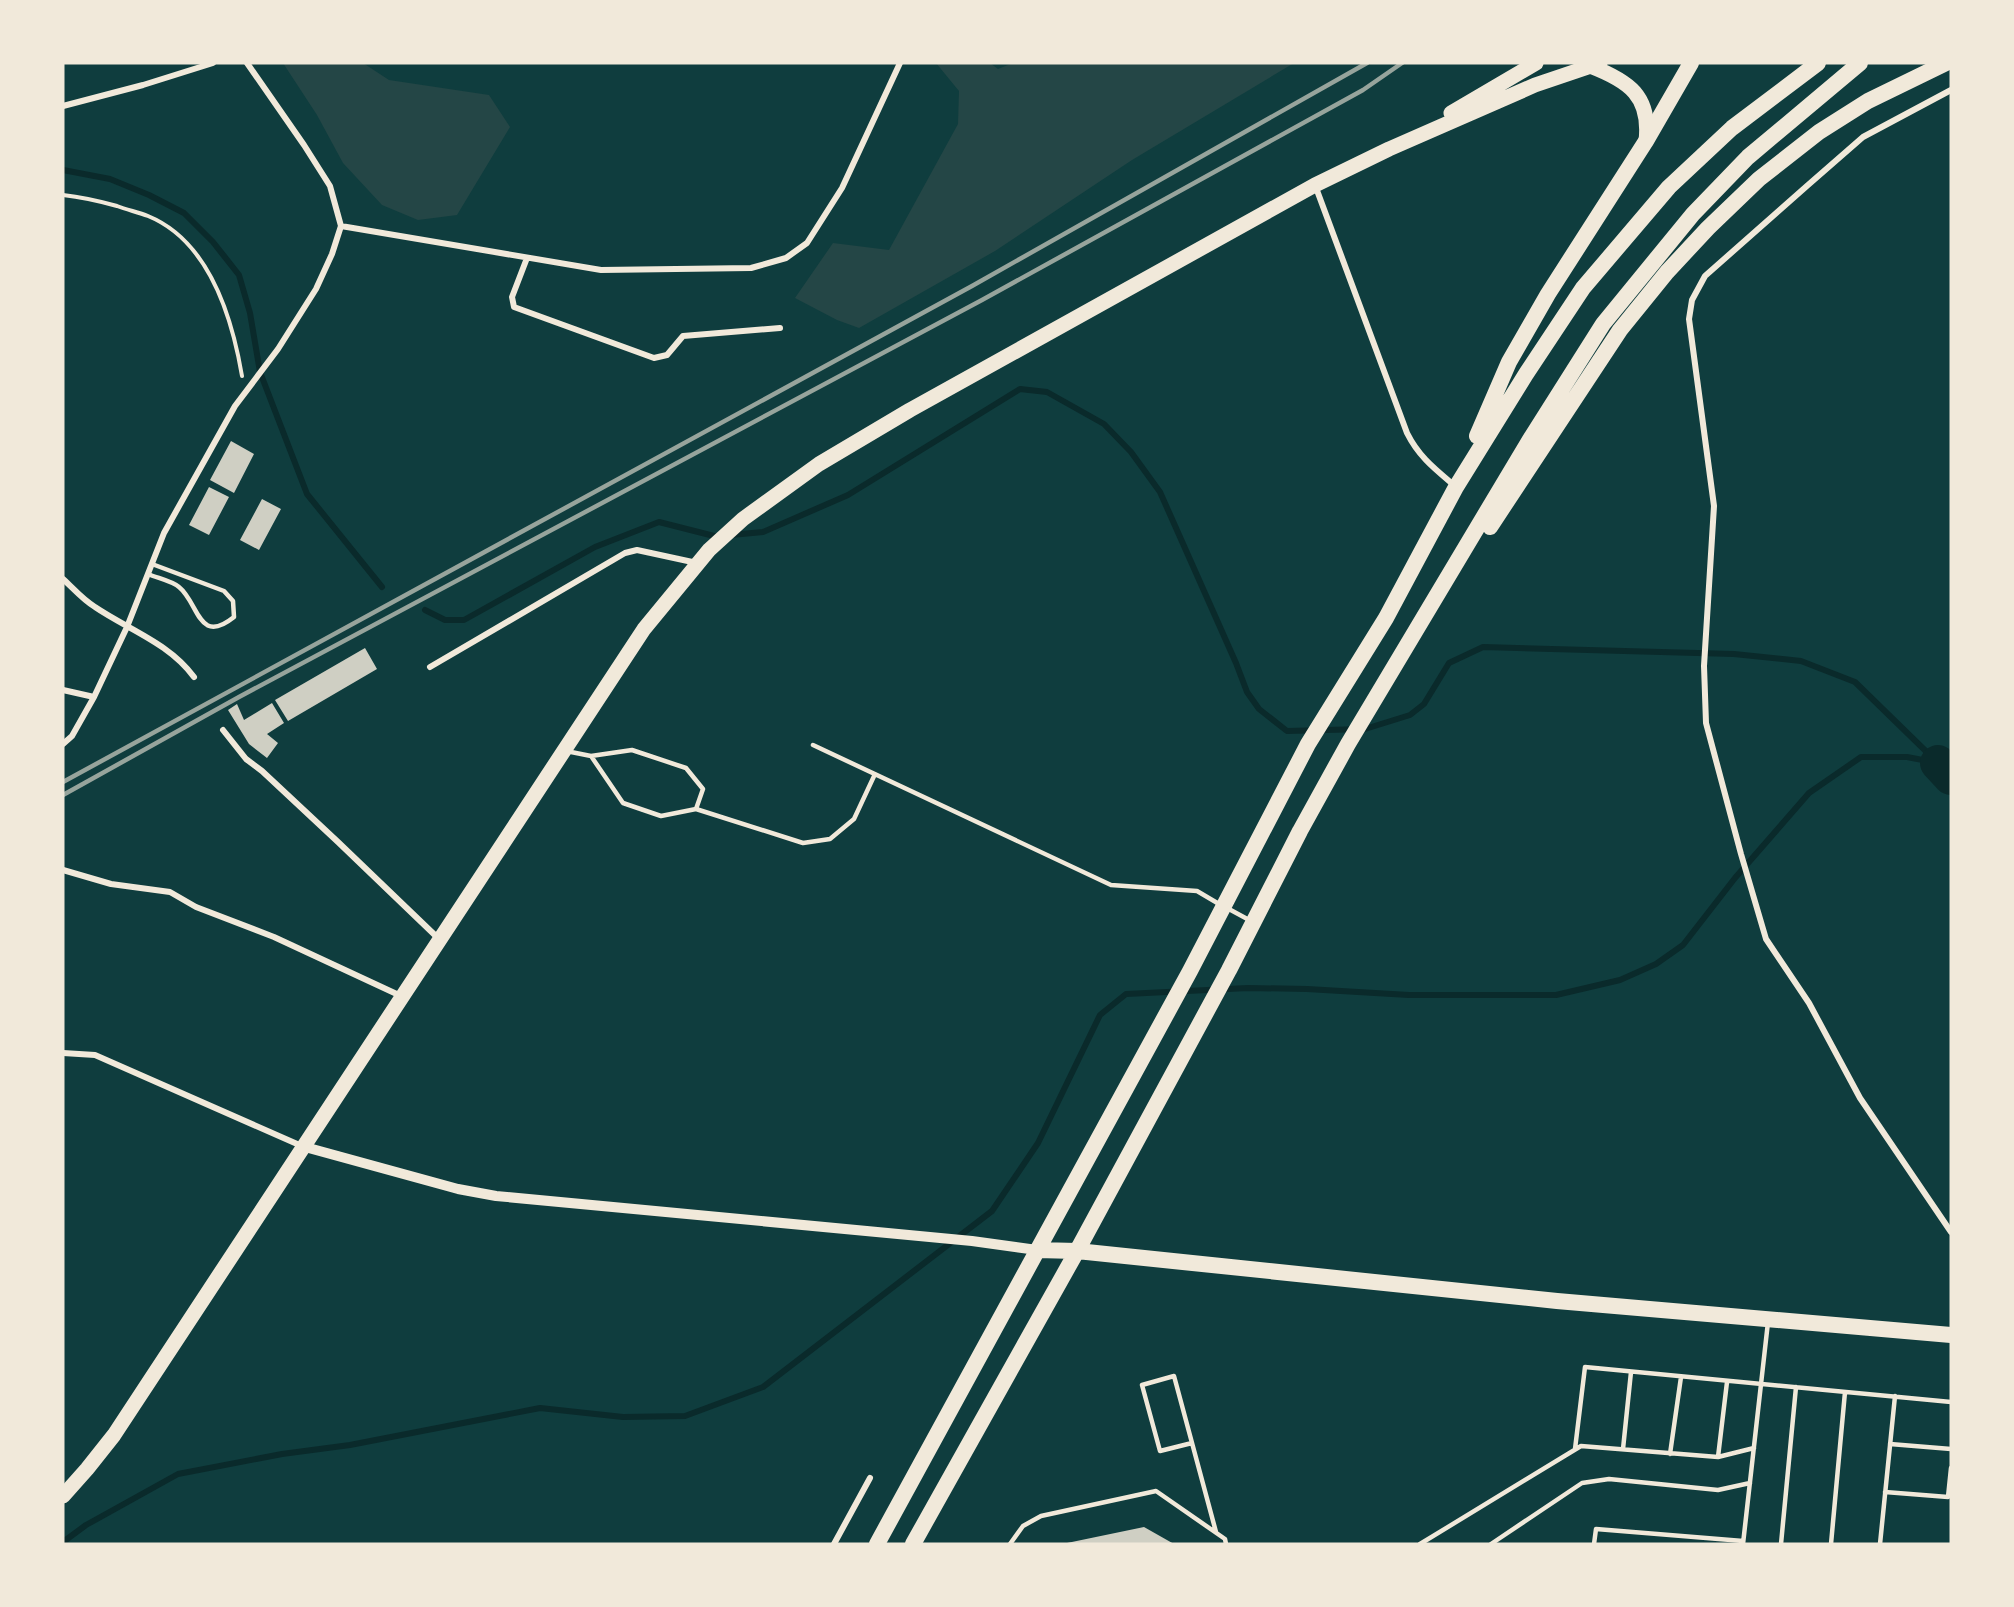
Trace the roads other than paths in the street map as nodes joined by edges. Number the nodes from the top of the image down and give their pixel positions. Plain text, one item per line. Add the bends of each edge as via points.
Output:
1 (213, 63) edge
2 (247, 63) edge
3 (900, 63) edge
4 (1536, 63) edge
5 (1691, 63) edge
6 (1818, 63) edge
7 (1860, 63) edge
8 (1946, 63) edge
9 (1595, 64) edge
10 (1951, 90) edge
11 (63, 106) edge
12 (1646, 141) junction
13 (1389, 149) junction
14 (1314, 185) junction
15 (341, 226) junction
16 (527, 258) junction
17 (780, 328) dead end
18 (1456, 487) junction
19 (697, 563) junction
20 (152, 564) junction
21 (148, 574) junction
22 (63, 579) edge
23 (1437, 594) junction
24 (127, 627) junction
25 (430, 667) dead end
26 (194, 676) dead end
27 (63, 690) edge
28 (94, 697) junction
29 (223, 730) dead end
30 (63, 744) edge
31 (813, 745) dead end
32 (564, 750) junction
33 (591, 756) junction
34 (875, 774) junction
35 (696, 808) junction
36 (63, 870) edge
37 (1224, 907) junction
38 (1253, 922) junction
39 (439, 939) junction
40 (401, 997) junction
41 (63, 1053) edge
42 (305, 1147) junction
43 (1951, 1232) edge
44 (1037, 1250) junction
45 (1077, 1251) junction
46 (1769, 1320) junction
47 (1951, 1335) edge
48 (1631, 1372) junction
49 (1681, 1377) junction
50 (1727, 1382) junction
51 (1761, 1384) junction
52 (1796, 1387) junction
53 (1845, 1392) junction
54 (1895, 1396) junction
55 (1951, 1402) edge
56 (1192, 1443) junction
57 (1890, 1444) junction
58 (1754, 1448) junction
59 (1575, 1449) junction
60 (1623, 1449) junction
61 (1951, 1449) edge
62 (1670, 1454) junction
63 (1718, 1457) junction
64 (1951, 1468) edge
65 (870, 1478) dead end
66 (1750, 1483) junction
67 (1885, 1492) junction
68 (63, 1496) edge
69 (1215, 1532) junction
70 (1743, 1543) edge
71 (834, 1544) edge
72 (877, 1544) edge
73 (913, 1544) edge
74 (1010, 1544) edge
75 (1226, 1544) edge
76 (1420, 1544) edge
77 (1491, 1544) edge
78 (1594, 1544) edge
79 (1781, 1544) edge
80 (1830, 1544) edge
81 (1880, 1544) edge

1 - 11 street
2 - 15 street via 330,186
3 - 16 street via 842,188 807,243 786,258 751,268 601,270
4 - 13 main road
5 - 12 highway
6 - 18 highway via 1732,128 1669,187 1583,288
7 - 23 highway via 1748,157 1693,214 1604,324
8 - 23 highway via 1868,101 1819,132 1759,179 1708,228 1620,330 1477,547
9 - 12 main road via 1630,87 1643,104 1648,124
9 - 13 main road via 1535,85
10 - 43 street via 1863,137 1705,276 1692,300 1690,334 1714,506 1704,666 1706,723 1741,854 1766,939 1809,1003 1860,1098
12 - 18 highway via 1548,294 1509,363
13 - 14 main road
14 - 18 street via 1407,434 1427,462
14 - 19 main road via 819,464 743,519
15 - 16 street
15 - 20 street via 316,289 245,392 169,524
16 - 17 street via 512,297 514,307 654,358 668,355 683,336
18 - 37 highway via 1386,618 1308,744
19 - 25 street via 637,550 625,553
19 - 32 main road via 644,629
20 - 21 street
20 - 21 lane via 224,591 233,601 234,617 224,625 210,627 199,619 179,586
21 - 24 street
22 - 24 street via 93,606
23 - 38 highway via 1368,708
24 - 26 street via 169,650
24 - 28 street
27 - 28 street
28 - 30 street via 72,736
29 - 39 street via 246,759
31 - 34 lane
32 - 33 lane
32 - 39 main road
33 - 35 lane via 623,803 661,816
33 - 35 lane via 632,750 686,768 703,789
34 - 35 lane via 854,819 830,839 804,843
34 - 37 lane via 1111,885 1197,891
36 - 40 street via 111,884 170,892
37 - 38 lane
37 - 44 highway
38 - 45 highway
39 - 40 main road
40 - 42 main road
41 - 42 street via 95,1055
42 - 44 street via 496,1196
42 - 68 main road via 114,1435
44 - 45 highway
44 - 72 highway
45 - 46 highway
45 - 73 highway
46 - 47 highway
46 - 51 lane
48 - 49 lane
48 - 59 lane via 1585,1367
48 - 60 lane
49 - 50 lane
49 - 62 lane
50 - 51 lane
50 - 63 lane
51 - 52 lane
51 - 58 lane
52 - 53 lane
52 - 79 lane
53 - 54 lane
53 - 80 lane
54 - 55 lane
54 - 57 lane
56 - 56 lane via 1160,1451 1142,1385 1174,1376
56 - 69 lane
57 - 61 lane
57 - 67 lane
58 - 63 lane
58 - 66 lane
59 - 60 lane
59 - 76 lane
60 - 62 lane
62 - 63 lane
64 - 67 lane via 1948,1497
65 - 71 street
66 - 70 lane
66 - 77 lane via 1718,1490 1609,1479 1582,1483
67 - 81 lane
69 - 74 lane via 1156,1491 1041,1516 1023,1526
69 - 75 lane
70 - 78 lane via 1596,1529

